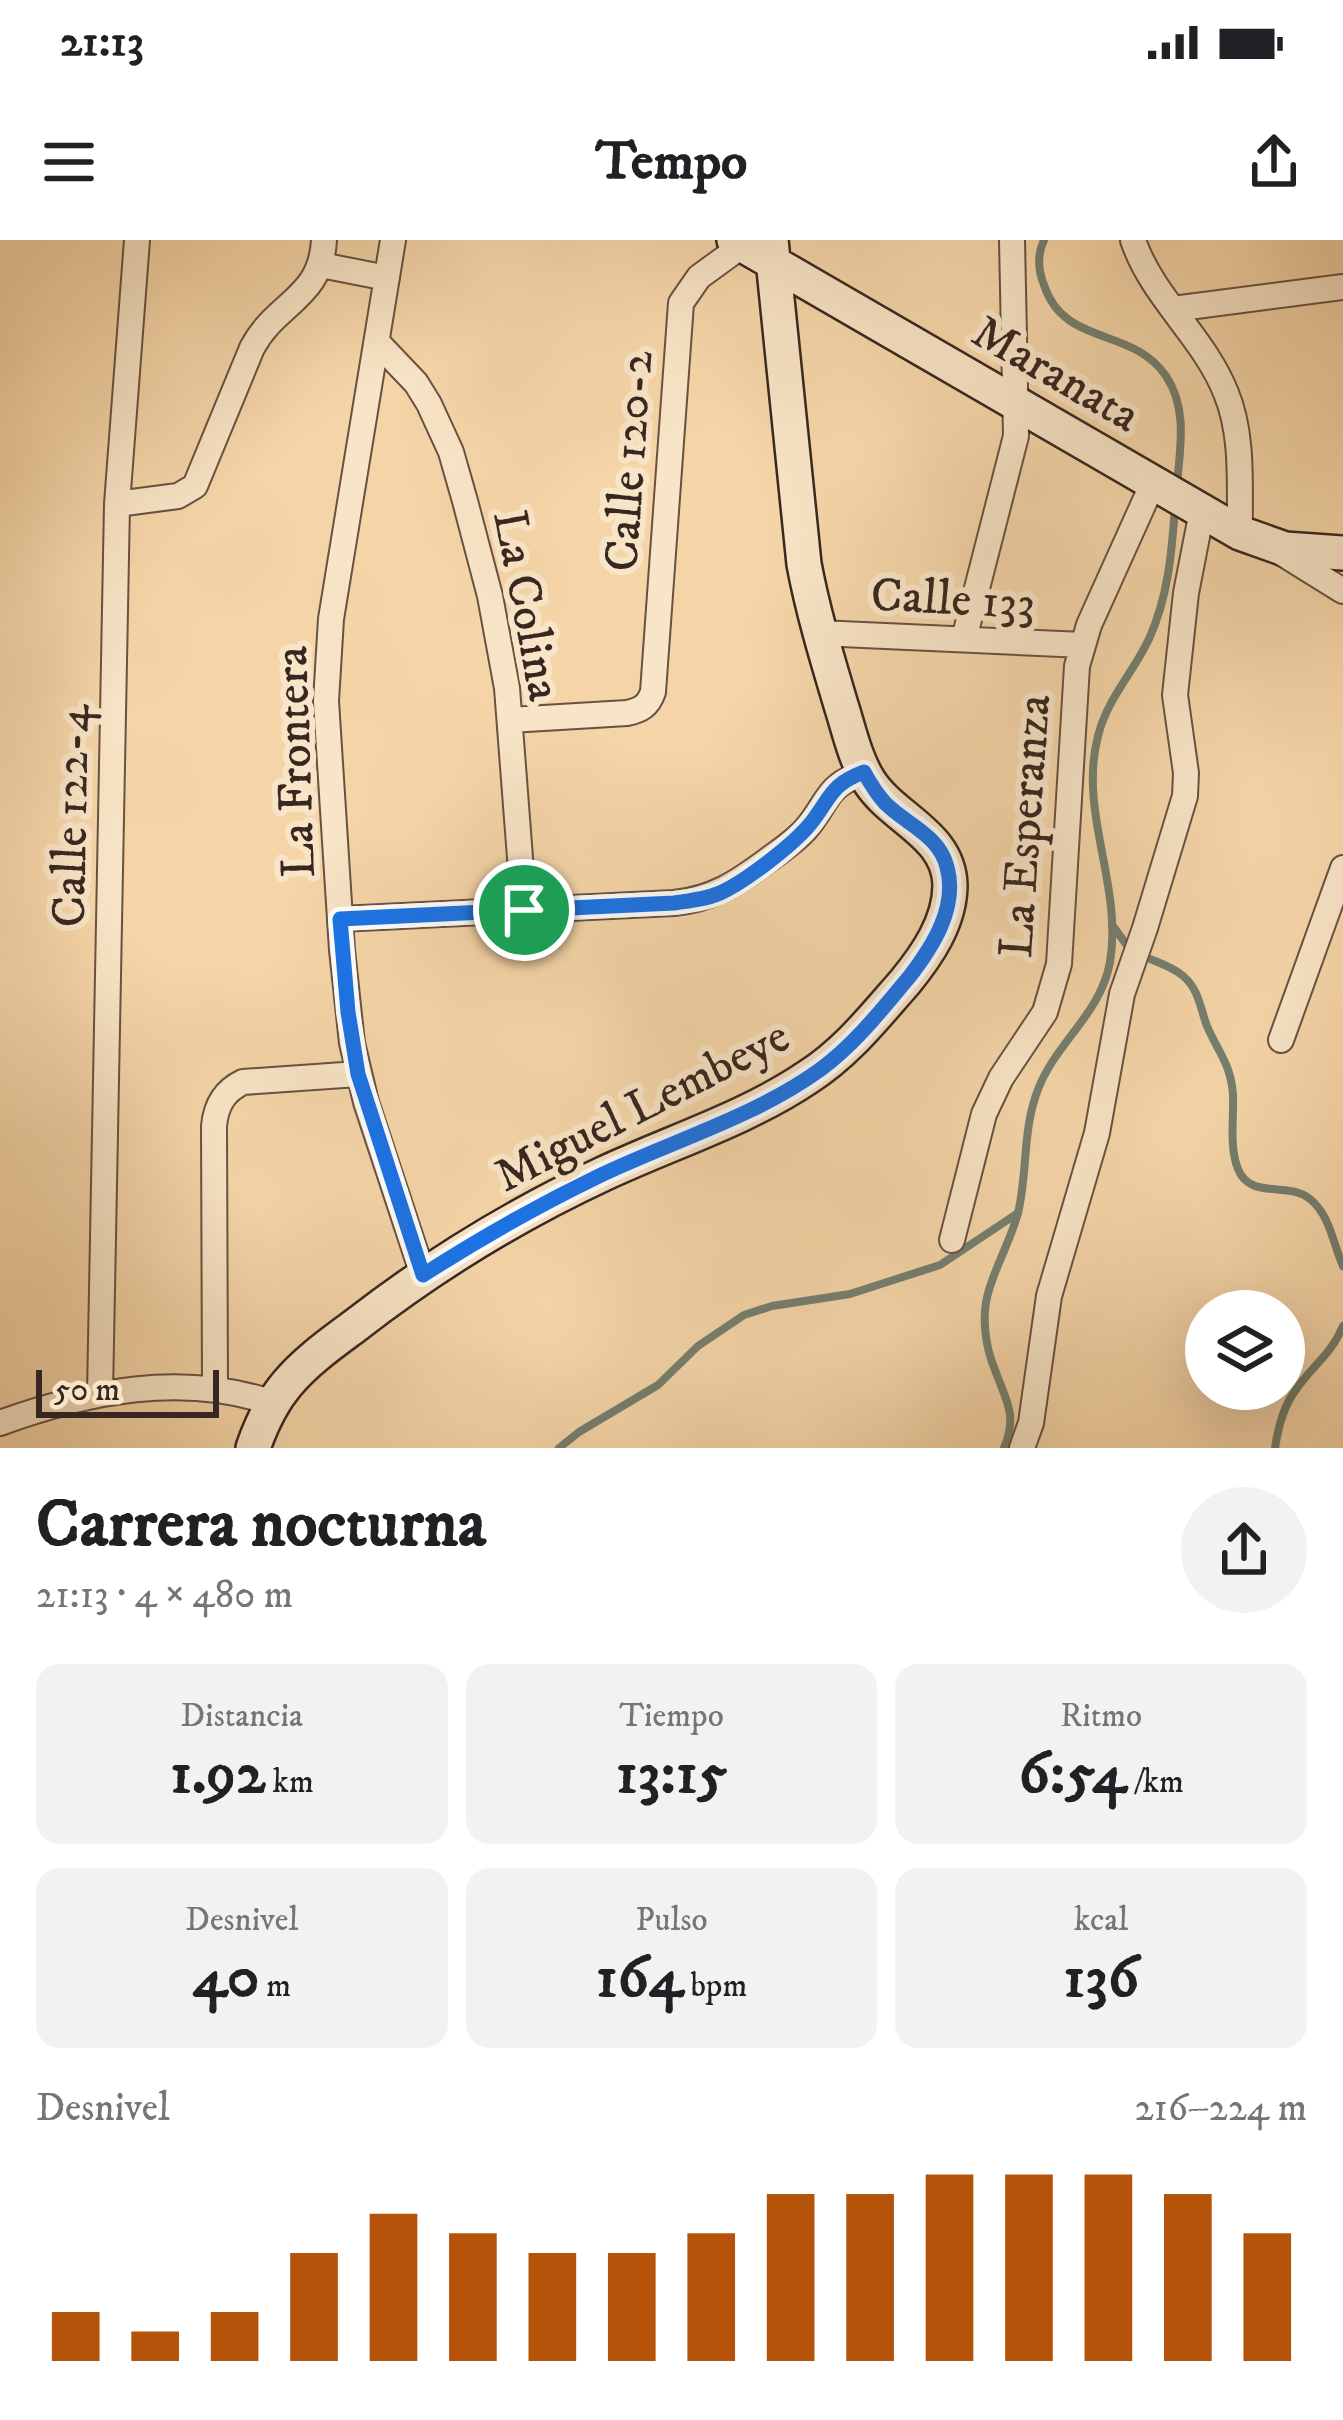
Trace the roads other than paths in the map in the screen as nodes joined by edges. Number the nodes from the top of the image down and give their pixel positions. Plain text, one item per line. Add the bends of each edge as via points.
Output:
1 (137, 240) edge
2 (393, 240) edge
3 (1012, 240) edge
4 (1133, 240) edge
5 (755, 247) edge
6 (322, 252) edge
7 (387, 278) junction
8 (1343, 287) edge
9 (1173, 310) junction
10 (376, 342) junction
11 (1016, 404) junction
12 (1153, 483) junction
13 (117, 505) junction
14 (1202, 512) junction
15 (1255, 539) junction
16 (1343, 553) edge
17 (1343, 591) edge
18 (819, 633) junction
19 (964, 639) junction
20 (1082, 645) junction
21 (510, 720) junction
22 (864, 772) junction
23 (1343, 868) edge
24 (524, 910) junction
25 (340, 919) junction
26 (1281, 1040) dead end
27 (358, 1074) junction
28 (952, 1240) dead end
29 (423, 1275) junction
30 (215, 1388) junction
31 (100, 1394) junction
32 (273, 1403) junction
33 (0, 1424) edge
34 (253, 1448) edge
35 (1022, 1448) edge

1 - 13 street, Calle 122-4
2 - 7 street, La Frontera
3 - 11 street
4 - 9 street
5 - 11 street, Maranata
5 - 18 street, Miguel Lembeye
5 - 21 street, Calle 120-2 via 699,277 682,303 653,692 644,708 627,712
6 - 7 street
6 - 13 street via 308,288 258,337 200,477 187,493
7 - 10 street, La Frontera
8 - 9 street
9 - 15 street via 1216,370 1232,410
10 - 21 street, La Colina via 416,383 451,452 490,596
10 - 25 street, La Frontera via 328,646
11 - 12 street, Maranata
11 - 19 street via 1015,444
12 - 14 street, Maranata
12 - 20 street, La Esperanza
13 - 31 street, Calle 122-4
14 - 15 street, Maranata
14 - 35 street via 1175,695 1185,796 1122,994 1096,1133 1049,1296
15 - 16 street, Maranata
15 - 17 street
18 - 19 street, Calle 133
18 - 22 street, Miguel Lembeye
19 - 20 street, Calle 133
20 - 28 street, La Esperanza via 1059,964 1045,1012 984,1114
21 - 24 street, La Colina
22 - 24 street via 836,785 796,839 718,894
22 - 29 street, Miguel Lembeye via 886,803 937,845 950,887 934,939 874,1018 803,1081 588,1181
23 - 26 street
24 - 25 street
25 - 27 street, La Frontera
27 - 29 street, La Frontera
27 - 30 street via 243,1082 219,1104
29 - 32 street, Miguel Lembeye via 304,1367
30 - 31 street
30 - 32 street
31 - 33 street
32 - 34 street, Miguel Lembeye

